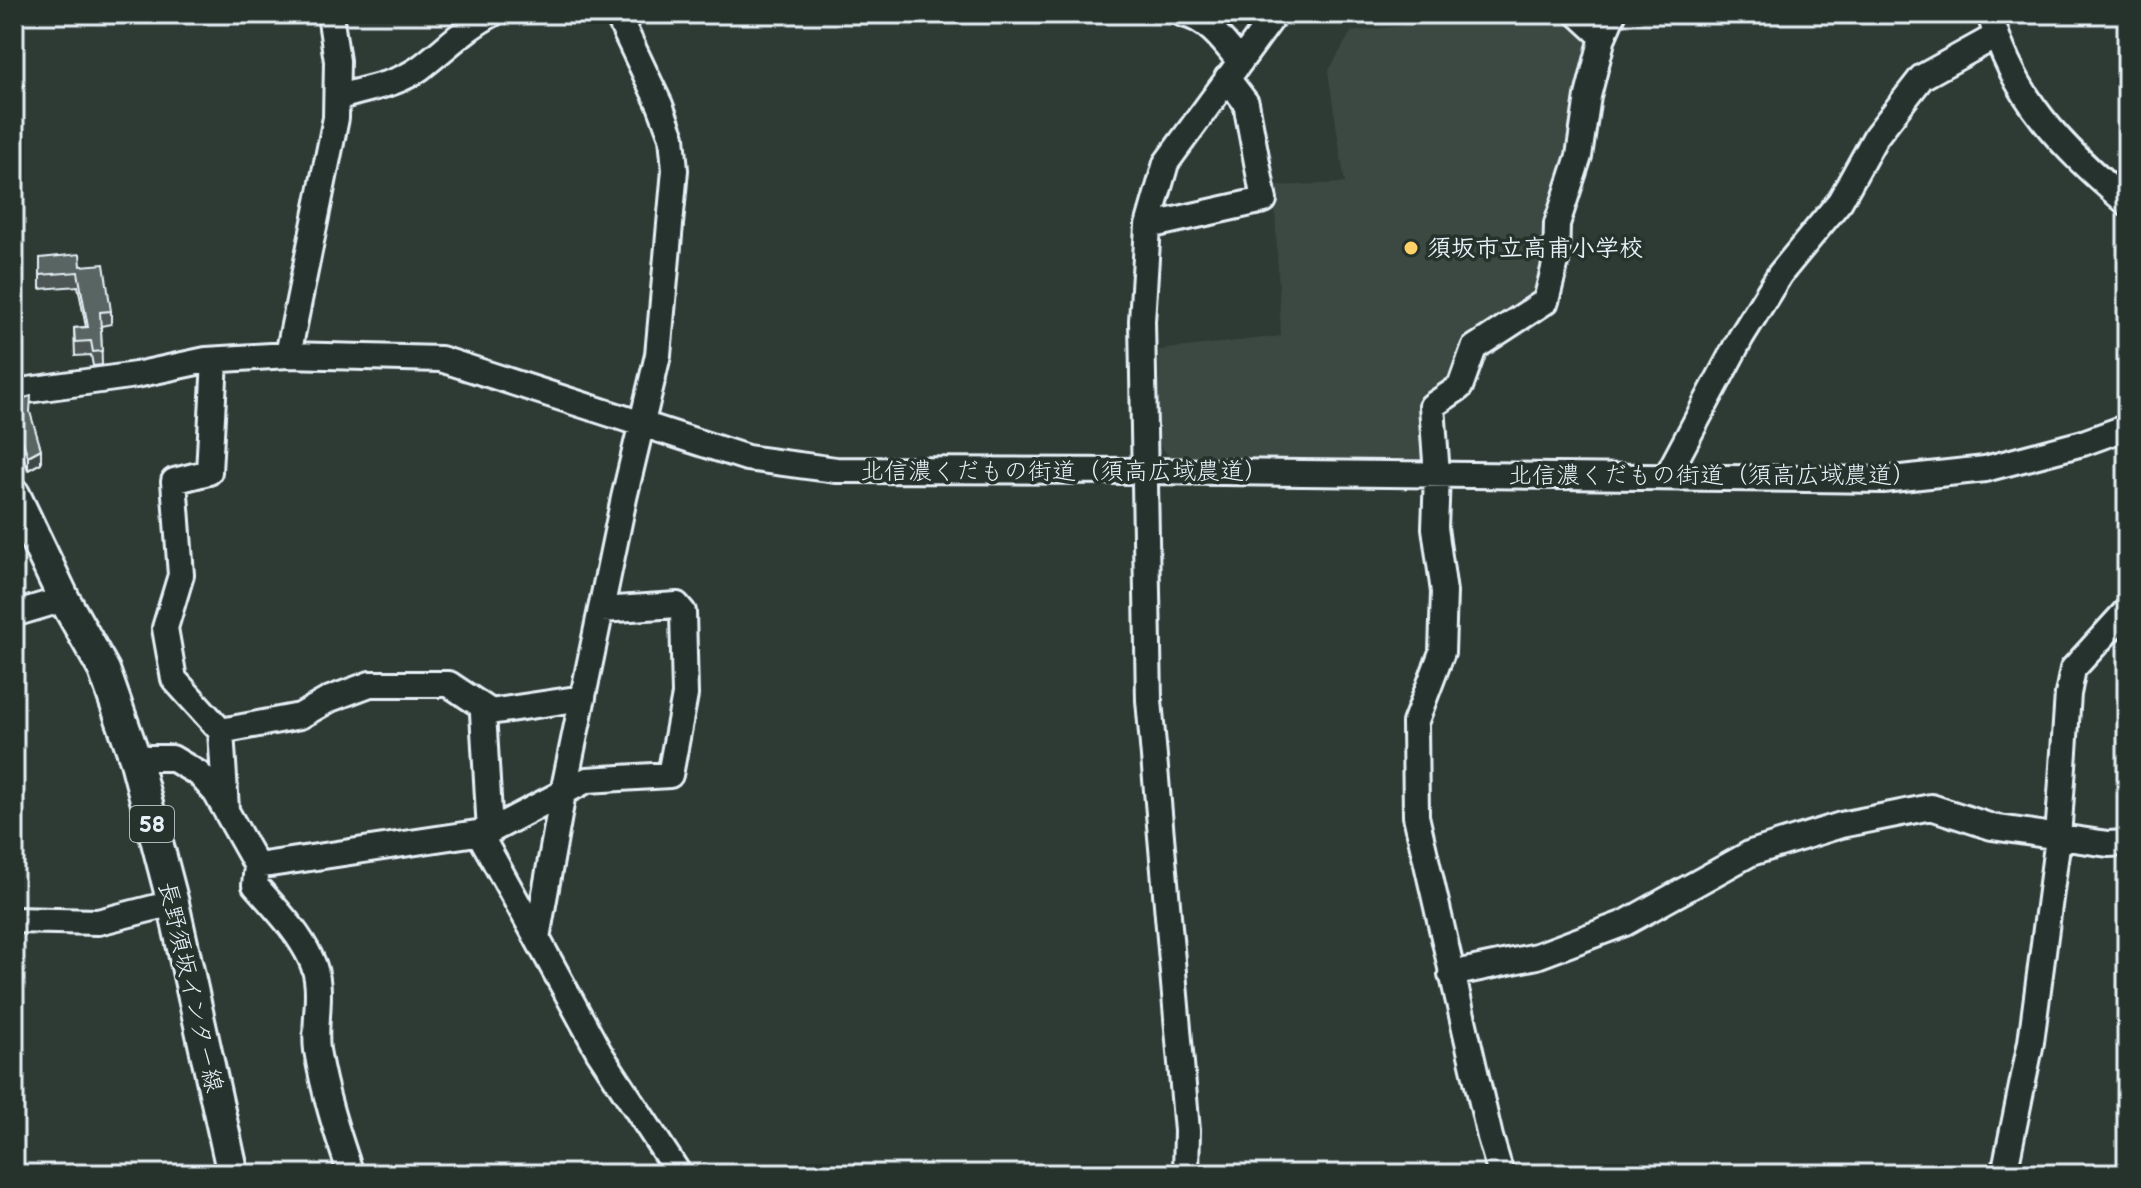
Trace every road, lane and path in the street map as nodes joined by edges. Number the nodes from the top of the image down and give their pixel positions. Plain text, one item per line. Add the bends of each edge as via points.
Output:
1 (330, 14) edge
2 (492, 14) edge
3 (617, 14) edge
4 (1183, 14) edge
5 (1275, 14) edge
6 (1578, 14) edge
7 (1613, 14) edge
8 (1993, 25) edge
9 (1603, 37) junction
10 (1233, 70) junction
11 (337, 98) junction
12 (2127, 203) edge
13 (1148, 226) junction
14 (288, 355) junction
15 (215, 360) junction
16 (14, 392) edge
17 (643, 424) junction
18 (2127, 427) edge
19 (1146, 471) junction
20 (1437, 475) junction
21 (1667, 476) junction
22 (14, 494) edge
23 (64, 599) junction
24 (601, 610) junction
25 (2127, 610) edge
26 (14, 614) edge
27 (583, 698) junction
28 (491, 712) junction
29 (221, 731) junction
30 (135, 758) junction
31 (563, 793) junction
32 (226, 810) junction
33 (484, 832) junction
34 (2058, 838) junction
35 (2127, 843) edge
36 (257, 866) junction
37 (173, 903) junction
38 (14, 920) edge
39 (537, 938) junction
40 (1451, 974) junction
41 (233, 1174) edge
42 (351, 1174) edge
43 (679, 1174) edge
44 (1186, 1174) edge
45 (1501, 1174) edge
46 (2004, 1174) edge

1 - 11 street
2 - 11 street via 418,69 385,86
3 - 17 street via 672,137 675,170 658,355
4 - 10 street via 1221,37
5 - 10 street
6 - 9 street
7 - 9 street
8 - 12 street via 2007,65 2043,123
8 - 21 street via 1922,77 1876,136 1840,201 1772,286
9 - 20 street via 1579,156 1557,224 1556,261 1546,301 1474,348 1460,387 1432,406
10 - 13 street via 1166,163
10 - 13 street via 1246,103 1264,200
11 - 14 street
13 - 19 street via 1142,321
14 - 15 street, 北信濃くだもの街道（須高広域農道）
14 - 17 street, 北信濃くだもの街道（須高広域農道） via 441,359
15 - 16 street, 北信濃くだもの街道（須高広域農道）
15 - 29 street via 209,472 174,481 181,575 165,628 174,679
17 - 19 street, 北信濃くだもの街道（須高広域農道） via 747,458 836,470
17 - 24 street
18 - 21 street, 北信濃くだもの街道（須高広域農道） via 1985,469 1883,480
19 - 20 street, 北信濃くだもの街道（須高広域農道）
19 - 44 street via 1149,700 1187,1131
20 - 21 street, 北信濃くだもの街道（須高広域農道）
20 - 40 street via 1442,652 1415,723 1416,816
22 - 23 main road, 長野須坂インター線 / 58
23 - 26 street
23 - 30 main road, 長野須坂インター線 / 58 via 104,670
24 - 27 street
24 - 31 street via 677,605 683,612 685,695 670,775 587,780
25 - 34 street via 2073,669
27 - 28 street
27 - 31 street
28 - 29 street via 449,684 370,684 300,716
28 - 33 street via 483,713
29 - 32 street
30 - 32 street via 172,758 199,774
30 - 37 main road, 長野須坂インター線 / 58
31 - 33 street
31 - 39 street
32 - 36 street
33 - 36 street
33 - 39 street
34 - 35 street
34 - 40 street via 1992,827 1931,807 1841,825 1751,853 1625,923 1537,956
34 - 46 street via 2031,1042
36 - 42 street via 255,885 312,961 319,1015 316,1045 327,1105
37 - 38 street via 98,922
37 - 41 main road, 長野須坂インター線 / 58
39 - 43 street via 599,1052
40 - 45 street

